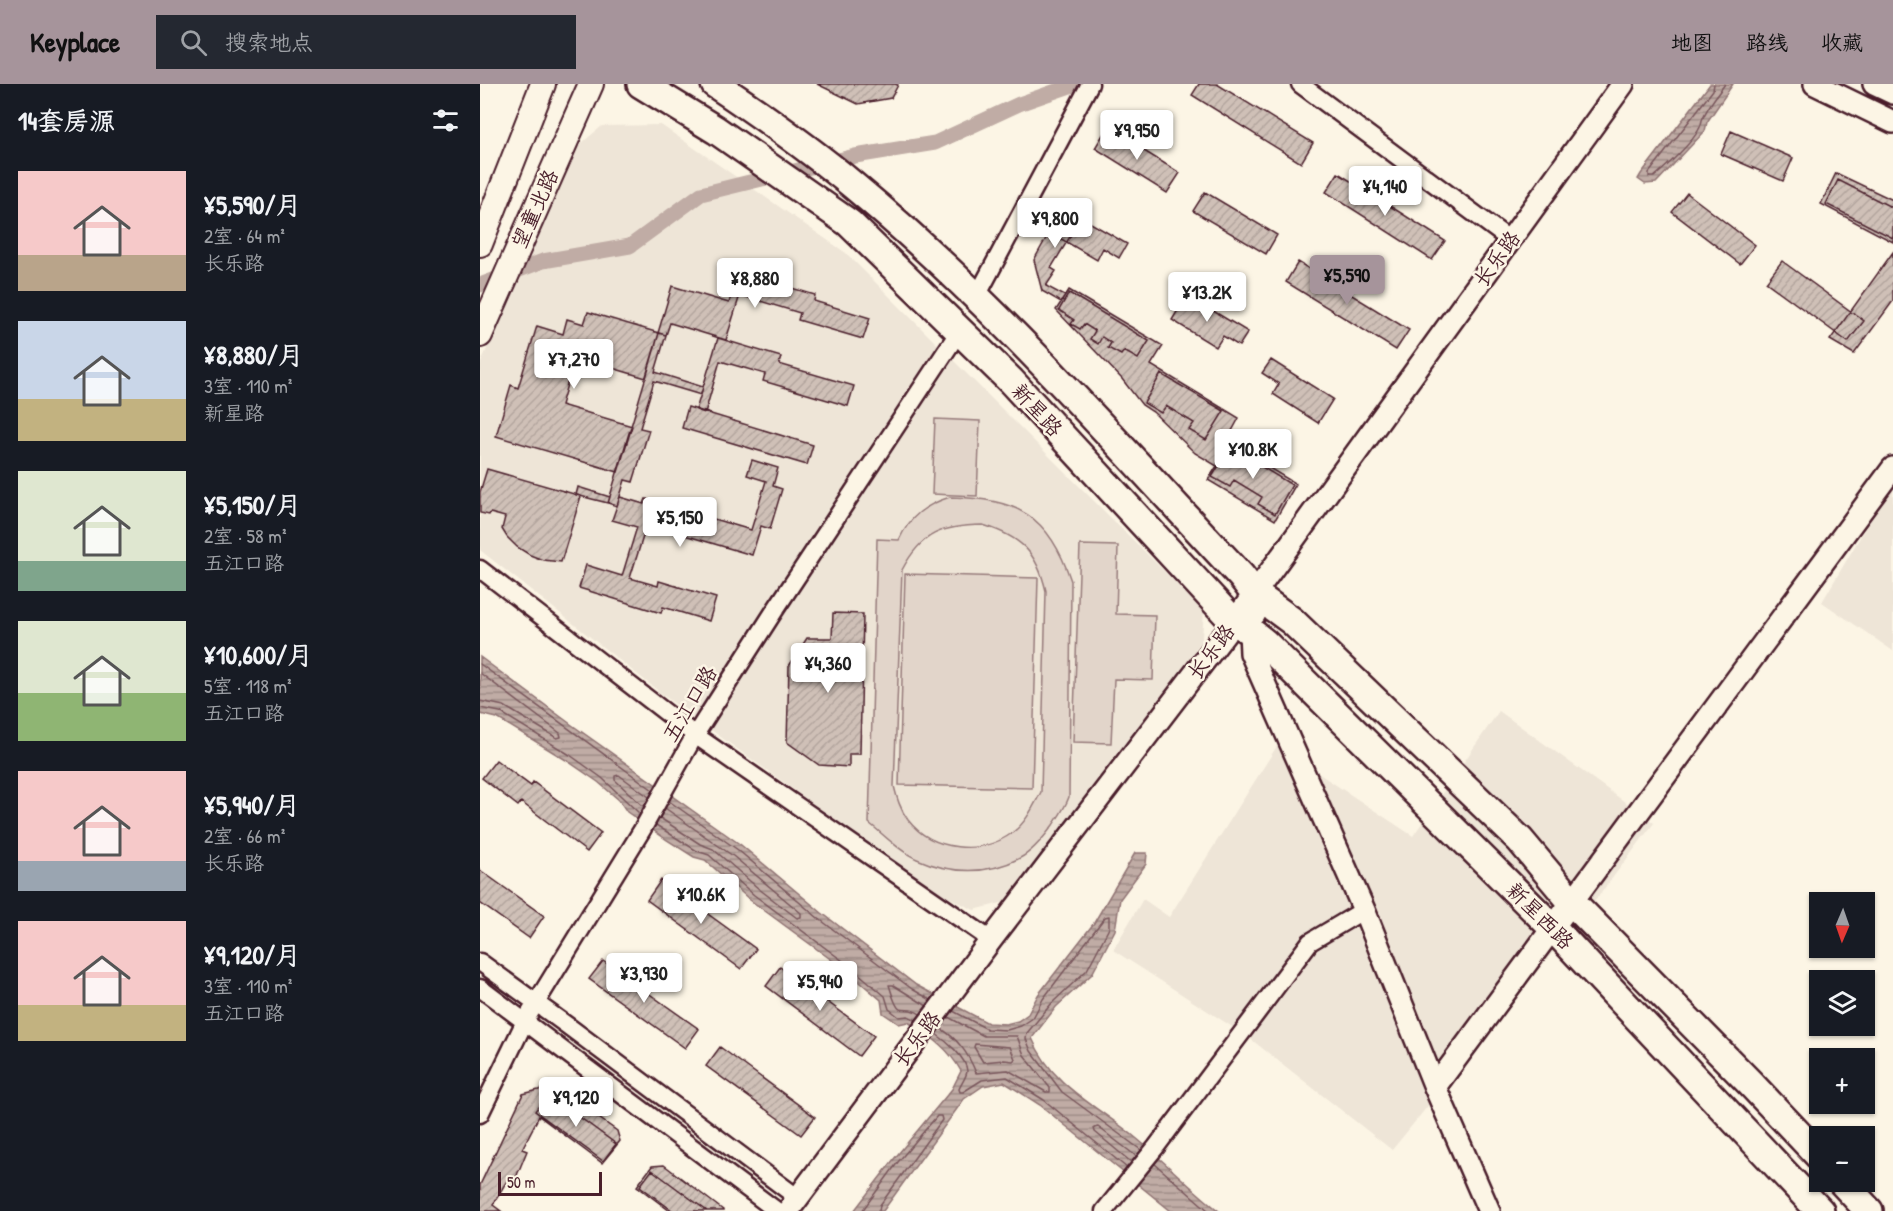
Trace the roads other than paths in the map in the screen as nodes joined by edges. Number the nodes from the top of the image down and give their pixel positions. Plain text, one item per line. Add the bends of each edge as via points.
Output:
1 (543, 84) edge
2 (591, 84) edge
3 (641, 84) edge
4 (715, 84) edge
5 (1090, 84) edge
6 (1300, 84) edge
7 (1623, 84) edge
8 (1815, 84) edge
9 (1874, 84) edge
10 (1893, 93) edge
11 (1893, 122) edge
12 (1510, 240) junction
13 (480, 244) edge
14 (976, 298) junction
15 (484, 324) edge
16 (960, 330) junction
17 (1893, 468) edge
18 (480, 569) edge
19 (1255, 594) junction
20 (1242, 626) junction
21 (696, 735) junction
22 (1572, 902) junction
23 (1364, 910) junction
24 (1553, 928) junction
25 (991, 940) junction
26 (480, 962) edge
27 (480, 988) edge
28 (536, 1002) junction
29 (525, 1022) junction
30 (1436, 1087) junction
31 (480, 1114) edge
32 (1809, 1145) edge
33 (1851, 1192) edge
34 (793, 1205) edge
35 (777, 1211) edge
36 (1104, 1211) edge
37 (1489, 1211) edge
38 (1820, 1211) edge
39 (1869, 1211) edge

1 - 13 main road, 望童北路
2 - 15 main road, 望童北路
3 - 16 main road, 新星路 via 716,130 849,223
4 - 14 main road, 新星西路 via 796,139 855,186
5 - 14 street
6 - 12 street
7 - 12 street, 长乐路
8 - 11 street
9 - 10 street
12 - 19 street, 长乐路
14 - 19 main road, 新星西路 via 1056,376
16 - 20 main road, 新星路
16 - 21 street, 五江口路
17 - 22 street
18 - 21 street
19 - 20 main road
19 - 22 main road, 新星西路 via 1292,621 1520,840
20 - 23 street
20 - 24 main road, 新星西路 via 1265,643
20 - 25 street, 长乐路
21 - 25 street
21 - 28 street, 五江口路
22 - 24 street
22 - 32 main road, 新星西路
23 - 30 street
23 - 36 street via 1310,942
24 - 30 street
24 - 38 main road, 新星西路
25 - 34 street, 长乐路
26 - 28 street
27 - 29 street
28 - 29 street, 五江口路
28 - 34 street
29 - 31 street, 五江口路
29 - 35 street
30 - 37 street
33 - 39 main road

